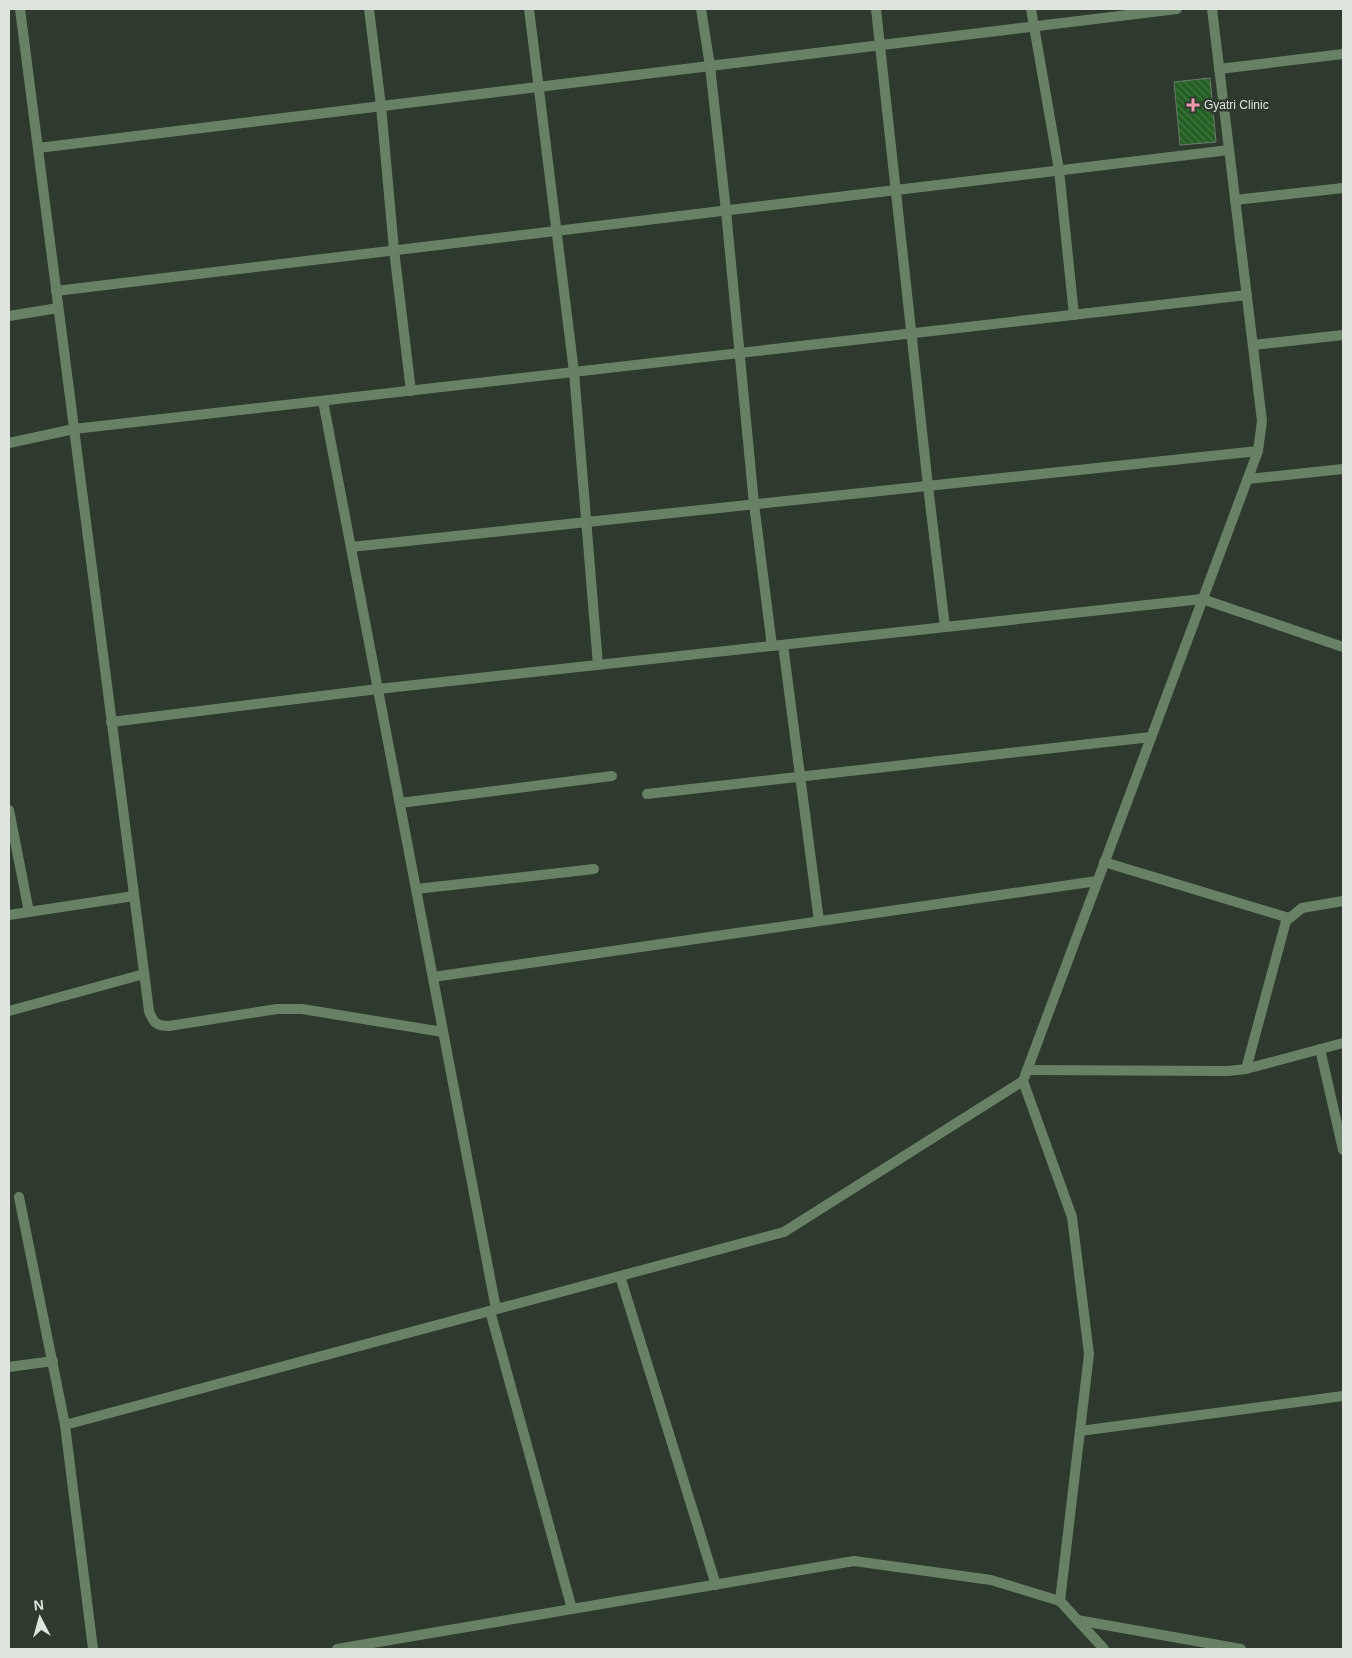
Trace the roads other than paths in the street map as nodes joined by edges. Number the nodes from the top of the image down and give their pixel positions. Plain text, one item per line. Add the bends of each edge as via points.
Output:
1 (20, 9) edge
2 (369, 9) edge
3 (529, 9) edge
4 (702, 9) edge
5 (876, 9) edge
6 (1031, 9) edge
7 (1177, 9) edge
8 (1212, 9) edge
9 (1033, 26) junction
10 (880, 45) junction
11 (1343, 54) edge
12 (710, 66) junction
13 (1219, 69) junction
14 (539, 86) junction
15 (381, 106) junction
16 (38, 148) junction
17 (1229, 150) junction
18 (1059, 170) junction
19 (1343, 188) edge
20 (895, 191) junction
21 (1235, 200) junction
22 (726, 211) junction
23 (557, 231) junction
24 (394, 250) junction
25 (56, 291) junction
26 (1247, 295) junction
27 (58, 308) junction
28 (1074, 315) junction
29 (9, 316) edge
30 (912, 333) junction
31 (1343, 335) edge
32 (1254, 345) junction
33 (740, 353) junction
34 (574, 372) junction
35 (411, 391) junction
36 (323, 401) junction
37 (74, 430) junction
38 (9, 443) edge
39 (1258, 451) junction
40 (1343, 469) edge
41 (1248, 479) junction
42 (928, 486) junction
43 (754, 504) junction
44 (587, 522) junction
45 (351, 547) junction
46 (1202, 599) junction
47 (945, 627) junction
48 (783, 645) junction
49 (772, 646) junction
50 (1343, 647) edge
51 (598, 665) junction
52 (378, 689) junction
53 (111, 722) junction
54 (1151, 737) junction
55 (612, 776) dead end
56 (800, 778) junction
57 (646, 794) dead end
58 (400, 803) junction
59 (9, 810) edge
60 (1104, 862) junction
61 (594, 869) dead end
62 (1097, 881) junction
63 (416, 889) junction
64 (134, 896) junction
65 (1343, 902) edge
66 (30, 912) junction
67 (9, 915) edge
68 (1289, 918) junction
69 (819, 921) junction
70 (144, 974) junction
71 (433, 977) junction
72 (9, 1011) edge
73 (444, 1032) junction
74 (1343, 1043) edge
75 (1320, 1049) junction
76 (1246, 1069) junction
77 (1027, 1070) junction
78 (1023, 1081) junction
79 (1343, 1150) edge
80 (19, 1197) dead end
81 (620, 1276) junction
82 (493, 1310) junction
83 (52, 1361) junction
84 (9, 1367) edge
85 (1343, 1396) edge
86 (66, 1425) junction
87 (1080, 1432) junction
88 (716, 1585) junction
89 (1060, 1601) junction
90 (572, 1610) junction
91 (1077, 1620) junction
92 (93, 1649) edge
93 (337, 1649) edge
94 (1104, 1649) edge
95 (1242, 1649) edge

1 - 16 street
2 - 15 street
3 - 14 street
4 - 12 street
5 - 10 street
6 - 9 street
7 - 9 street
8 - 13 street
9 - 10 street
9 - 18 street
10 - 12 street
10 - 20 street
11 - 13 street
12 - 14 street
12 - 22 street
13 - 17 street
14 - 15 street
14 - 23 street
15 - 16 street
15 - 24 street
16 - 25 street
17 - 18 street
17 - 21 street
18 - 20 street
18 - 28 street
19 - 21 street
20 - 22 street
20 - 30 street
21 - 26 street
22 - 23 street
22 - 33 street
23 - 24 street
23 - 34 street
24 - 25 street
24 - 35 street
25 - 27 street
26 - 28 street
26 - 32 street
27 - 29 street
27 - 37 street
28 - 30 street
30 - 33 street
30 - 42 street
31 - 32 street
32 - 39 street via 1262,422
33 - 34 street
33 - 43 street
34 - 35 street
34 - 44 street
35 - 36 street
36 - 37 street
36 - 45 street
37 - 38 street
37 - 53 street
39 - 41 street
39 - 42 street
40 - 41 street
41 - 46 street
42 - 43 street
42 - 47 street
43 - 44 street
43 - 49 street
44 - 45 street
44 - 51 street
45 - 52 street
46 - 47 street
46 - 50 street
46 - 54 street
47 - 48 street
48 - 49 street
48 - 56 street
49 - 51 street
51 - 52 street
52 - 53 street
52 - 58 street
53 - 64 street
54 - 56 street
54 - 60 street
55 - 58 street
56 - 57 street
56 - 69 street
58 - 63 street
59 - 66 street
60 - 62 street
60 - 68 street
61 - 63 street
62 - 69 street
62 - 77 street
63 - 71 street
64 - 66 street
64 - 70 street
65 - 68 street via 1302,908
66 - 67 street
68 - 76 street via 1283,929
69 - 71 street
70 - 72 street
70 - 73 street via 148,1011 159,1026 277,1009 302,1009
71 - 73 street
73 - 82 street
74 - 75 street
75 - 76 street
75 - 79 street
76 - 77 street
77 - 78 street
78 - 81 street via 784,1232
78 - 87 street via 1072,1216 1089,1354
80 - 83 street
81 - 82 street
81 - 88 street
82 - 86 street
82 - 90 street
83 - 84 street
83 - 86 street
85 - 87 street
86 - 92 street
87 - 89 street
88 - 89 street via 854,1561 992,1580
88 - 90 street
89 - 91 street
90 - 93 street
91 - 94 street
91 - 95 street

